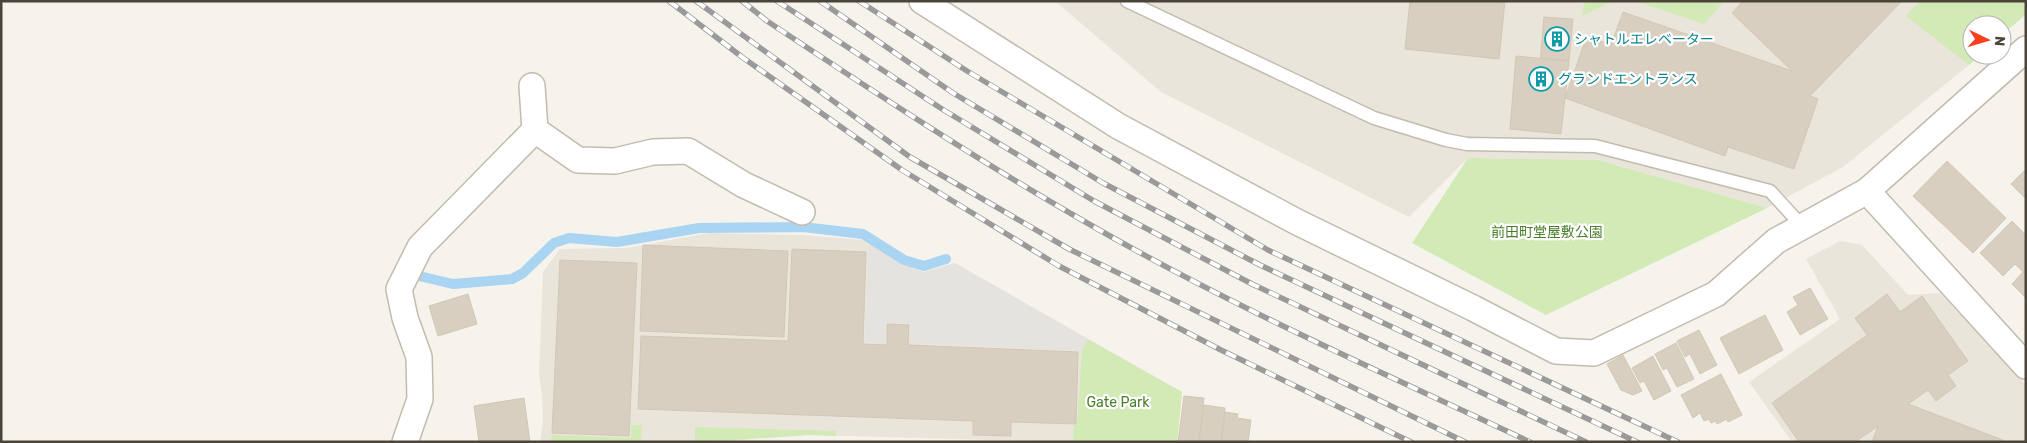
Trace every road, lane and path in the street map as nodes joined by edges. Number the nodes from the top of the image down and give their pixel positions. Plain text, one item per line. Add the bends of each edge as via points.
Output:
1 (922, 1) edge
2 (1128, 1) edge
3 (2026, 49) edge
4 (532, 86) dead end
5 (535, 130) junction
6 (1867, 191) junction
7 (802, 212) dead end
8 (1802, 227) junction
9 (2026, 366) edge
10 (405, 442) edge

1 - 8 street via 1118,126 1297,222 1556,351 1594,353 1716,294 1776,241
2 - 8 lane via 1374,118 1467,144 1595,146 1770,191
3 - 6 street
4 - 5 street
5 - 7 street via 578,160 615,161 653,152 688,151 744,185
5 - 10 street via 420,247 399,289 405,318 420,357 420,399
6 - 8 street
6 - 9 street

